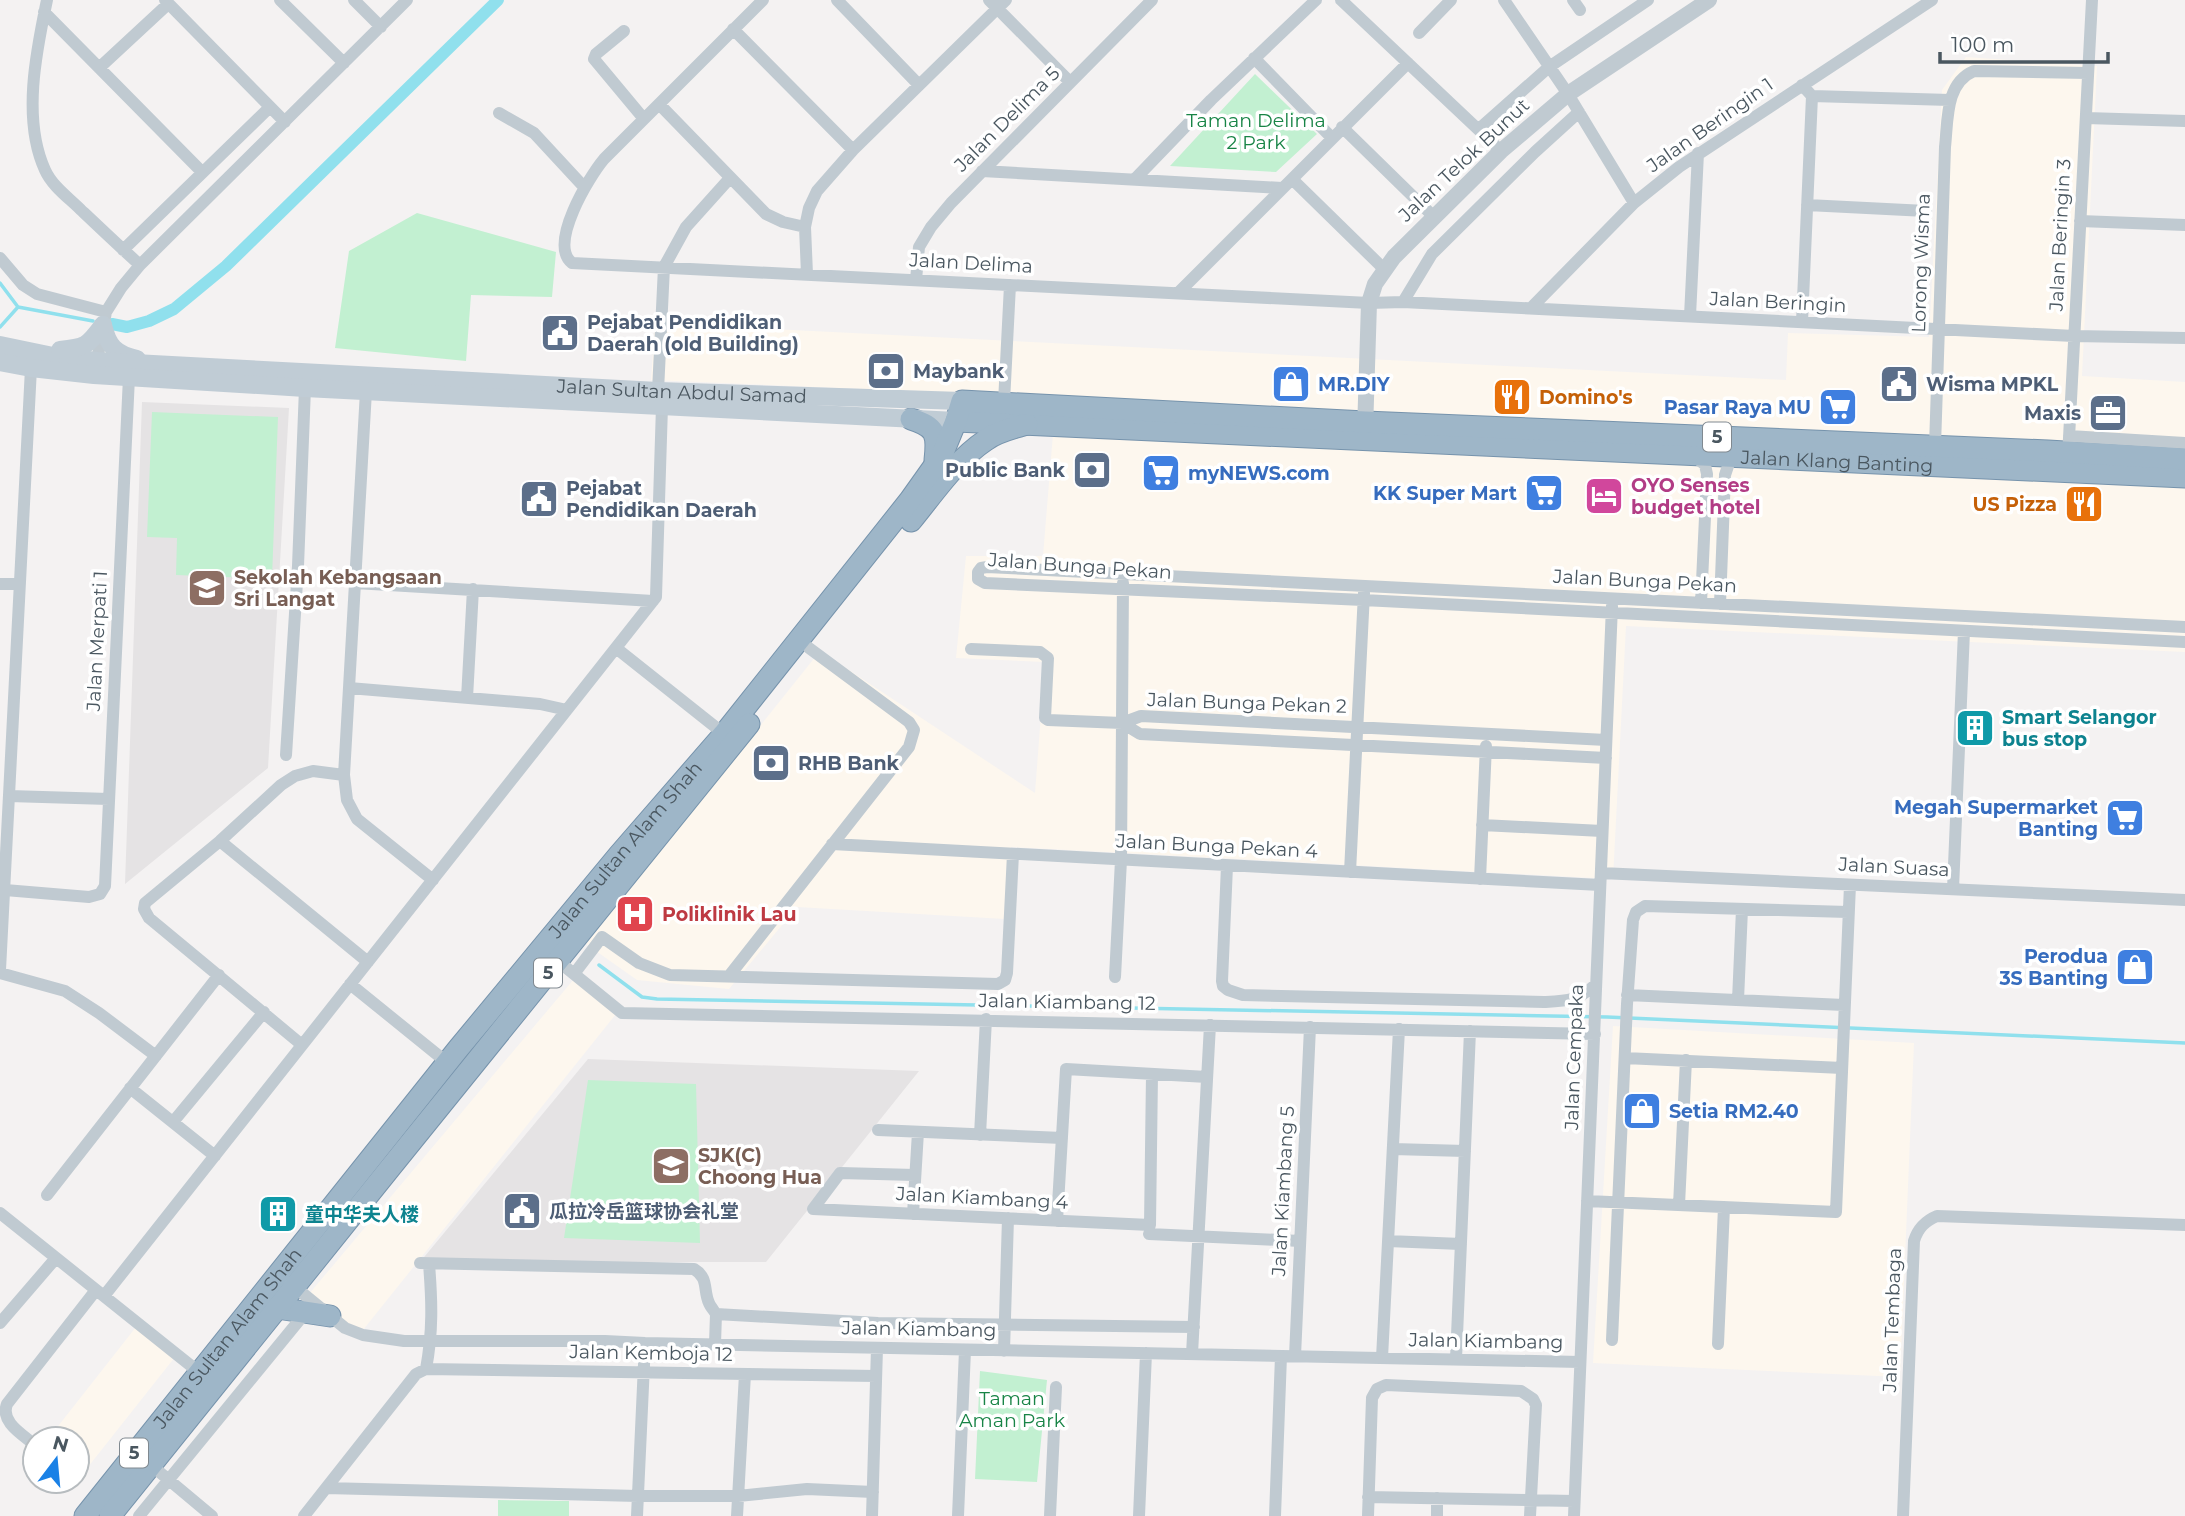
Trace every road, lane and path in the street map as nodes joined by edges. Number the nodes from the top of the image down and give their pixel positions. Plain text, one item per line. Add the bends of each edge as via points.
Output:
1 (280, 0) edge
2 (354, 0) edge
3 (407, 0) edge
4 (762, 0) edge
5 (837, 0) edge
6 (1152, 0) edge
7 (1316, 0) edge
8 (1341, 0) edge
9 (1451, 0) edge
10 (1504, 0) edge
11 (1709, 0) edge
12 (1932, 0) edge
13 (2092, 0) edge
14 (167, 2) edge
15 (1639, 2) edge
16 (998, 3) edge
17 (46, 6) edge
18 (381, 27) junction
19 (733, 29) junction
20 (624, 31) dead end
21 (1419, 33) dead end
22 (1254, 58) junction
23 (344, 63) junction
24 (1408, 63) junction
25 (1549, 67) junction
26 (99, 68) junction
27 (2088, 73) junction
28 (1070, 82) junction
29 (919, 85) junction
30 (1802, 85) junction
31 (1569, 94) junction
32 (1812, 96) junction
33 (1950, 100) junction
34 (659, 104) junction
35 (270, 107) junction
36 (1579, 112) junction
37 (499, 113) dead end
38 (2086, 117) junction
39 (644, 119) junction
40 (2185, 121) edge
41 (285, 122) junction
42 (1342, 127) junction
43 (1479, 130) junction
44 (1332, 138) junction
45 (853, 150) junction
46 (1501, 150) junction
47 (1698, 153) junction
48 (982, 171) junction
49 (202, 173) junction
50 (730, 178) junction
51 (1293, 178) junction
52 (1134, 180) junction
53 (584, 187) junction
54 (1282, 188) junction
55 (1634, 203) junction
56 (1807, 205) junction
57 (1926, 211) dead end
58 (1433, 216) junction
59 (2080, 221) junction
60 (2185, 225) edge
61 (805, 226) junction
62 (123, 250) junction
63 (0, 258) edge
64 (140, 265) junction
65 (664, 267) junction
66 (1384, 269) junction
67 (807, 274) junction
68 (916, 280) junction
69 (1010, 285) junction
70 (1178, 293) junction
71 (1403, 302) junction
72 (1369, 303) junction
73 (1531, 308) junction
74 (1690, 316) junction
75 (104, 318) junction
76 (1802, 322) junction
77 (1938, 329) junction
78 (2074, 336) junction
79 (2185, 338) edge
80 (3, 354) edge
81 (32, 360) junction
82 (167, 365) junction
83 (96, 368) junction
84 (129, 377) junction
85 (306, 388) junction
86 (366, 391) junction
87 (660, 398) junction
88 (1004, 402) junction
89 (969, 411) junction
90 (911, 419) junction
91 (1027, 424) junction
92 (1365, 431) junction
93 (2185, 443) edge
94 (1935, 446) junction
95 (2068, 453) junction
96 (1693, 455) junction
97 (1731, 457) junction
98 (2185, 459) edge
99 (957, 466) junction
100 (934, 469) junction
101 (2185, 477) edge
102 (1123, 575) junction
103 (355, 583) junction
104 (0, 584) edge
105 (19, 584) junction
106 (473, 589) junction
107 (1122, 589) junction
108 (1364, 593) junction
109 (1613, 599) junction
110 (653, 601) junction
111 (1701, 603) junction
112 (1720, 604) junction
113 (1612, 613) junction
114 (2080, 622) junction
115 (2185, 627) edge
116 (1964, 631) junction
117 (2079, 637) junction
118 (2185, 642) edge
119 (616, 648) junction
120 (809, 648) junction
121 (971, 649) dead end
122 (349, 688) junction
123 (467, 698) junction
124 (567, 710) junction
125 (1122, 723) junction
126 (1357, 727) junction
127 (1487, 734) junction
128 (729, 738) junction
129 (1606, 740) junction
130 (1356, 745) junction
131 (1486, 752) junction
132 (286, 755) dead end
133 (1606, 758) junction
134 (344, 775) junction
135 (9, 796) junction
136 (109, 799) junction
137 (1482, 825) junction
138 (4, 831) edge
139 (1602, 831) junction
140 (220, 841) junction
141 (832, 844) junction
142 (1013, 854) junction
143 (1121, 860) junction
144 (1227, 866) junction
145 (1350, 872) junction
146 (1480, 878) junction
147 (1600, 879) junction
148 (433, 880) junction
149 (1850, 884) junction
150 (1953, 889) junction
151 (5, 890) junction
152 (2185, 900) edge
153 (1742, 909) junction
154 (1849, 912) junction
155 (368, 962) junction
156 (566, 967) junction
157 (0, 971) edge
158 (219, 975) junction
159 (729, 976) junction
160 (1115, 978) dead end
161 (1596, 984) junction
162 (350, 985) junction
163 (1627, 1000) junction
164 (1738, 1000) junction
165 (1844, 1011) junction
166 (264, 1012) junction
167 (986, 1019) junction
168 (1210, 1025) junction
169 (1310, 1027) junction
170 (1399, 1029) junction
171 (1470, 1031) junction
172 (1595, 1034) junction
173 (302, 1045) junction
174 (156, 1056) junction
175 (439, 1056) dead end
176 (1625, 1058) junction
177 (1686, 1060) junction
178 (1842, 1068) junction
179 (1152, 1074) junction
180 (1207, 1077) junction
181 (130, 1088) junction
182 (173, 1122) junction
183 (878, 1130) dead end
184 (918, 1132) junction
185 (980, 1135) junction
186 (1062, 1138) junction
187 (1393, 1149) junction
188 (1465, 1151) junction
189 (215, 1156) junction
190 (385, 1157) junction
191 (915, 1175) junction
192 (47, 1195) dead end
193 (1587, 1201) junction
194 (1618, 1202) junction
195 (1679, 1205) junction
196 (1724, 1207) junction
197 (0, 1213) edge
198 (913, 1214) junction
199 (1008, 1218) junction
200 (1057, 1221) junction
201 (2185, 1224) edge
202 (1149, 1229) junction
203 (1199, 1238) junction
204 (1300, 1241) junction
205 (1388, 1241) junction
206 (1461, 1244) junction
207 (56, 1258) junction
208 (286, 1280) junction
209 (100, 1293) junction
210 (277, 1308) junction
211 (306, 1312) junction
212 (716, 1314) junction
213 (330, 1316) junction
214 (0, 1324) edge
215 (1005, 1325) junction
216 (1194, 1327) junction
217 (1612, 1340) dead end
218 (431, 1341) junction
219 (645, 1343) junction
220 (716, 1343) junction
221 (1718, 1344) dead end
222 (877, 1348) junction
223 (965, 1350) junction
224 (1004, 1350) junction
225 (1146, 1353) junction
226 (1192, 1354) junction
227 (1281, 1356) junction
228 (1295, 1356) junction
229 (1382, 1358) junction
230 (1456, 1359) junction
231 (1580, 1362) junction
232 (426, 1369) junction
233 (644, 1372) junction
234 (746, 1374) junction
235 (876, 1376) junction
236 (207, 1379) junction
237 (1056, 1387) dead end
238 (21, 1432) edge
239 (151, 1465) junction
240 (168, 1480) junction
241 (326, 1488) junction
242 (873, 1492) junction
243 (638, 1496) junction
244 (738, 1496) junction
245 (1368, 1497) junction
246 (1437, 1498) junction
247 (1531, 1500) junction
248 (1574, 1502) junction
249 (85, 1516) edge
250 (110, 1516) edge
251 (139, 1516) edge
252 (212, 1516) edge
253 (304, 1516) edge
254 (637, 1516) edge
255 (737, 1516) edge
256 (872, 1516) edge
257 (958, 1516) edge
258 (1050, 1516) edge
259 (1139, 1516) edge
260 (1275, 1516) edge
261 (1368, 1516) edge
262 (1437, 1516) edge
263 (1530, 1516) edge
264 (1574, 1516) edge
265 (1903, 1516) edge

1 - 23 street
2 - 18 street
3 - 18 street
4 - 19 street
5 - 29 street
6 - 28 street, Jalan Delima 5
7 - 22 street
8 - 24 street
9 - 21 street
10 - 25 street
11 - 31 street, Jalan Telok Bunut
12 - 30 street, Jalan Beringin 1
13 - 27 street, Jalan Beringin 3
14 - 26 street
14 - 35 street
15 - 25 street
16 - 28 street
16 - 29 street
17 - 26 street
17 - 62 street via 33,96 37,146 45,172
18 - 23 street
19 - 34 street
19 - 45 street
20 - 39 street via 594,59
22 - 44 street
22 - 52 street
23 - 41 street
24 - 42 street
24 - 43 street
25 - 31 street
25 - 43 street
26 - 49 street
27 - 33 street, Lorong Wisma via 1974,71 1966,74
27 - 38 street, Jalan Beringin 3
28 - 48 street, Jalan Delima 5
29 - 45 street
30 - 32 street
30 - 47 street, Jalan Beringin 1
31 - 36 street
31 - 46 street, Jalan Telok Bunut
32 - 33 street
32 - 56 street
33 - 77 street, Lorong Wisma
34 - 39 street
34 - 50 street
35 - 41 street
35 - 49 street
36 - 55 street
36 - 71 street via 1432,254
37 - 53 street via 534,133
38 - 40 street
38 - 59 street, Jalan Beringin 3
39 - 53 street via 604,159
41 - 64 street
42 - 44 street
42 - 58 street
43 - 46 street
44 - 51 street
45 - 61 street via 817,191
46 - 58 street, Jalan Telok Bunut
47 - 55 street, Jalan Beringin 1
47 - 74 street
48 - 52 street
48 - 68 street, Jalan Delima 5 via 925,235 919,247
49 - 62 street
50 - 61 street via 766,214
50 - 65 street via 686,227
51 - 54 street
51 - 66 street
52 - 54 street
53 - 65 street, Jalan Delima via 569,220 567,259
54 - 70 street
55 - 73 street, Jalan Beringin 1
56 - 57 street
56 - 76 street
58 - 66 street, Jalan Telok Bunut
59 - 60 street
59 - 78 street, Jalan Beringin 3
61 - 67 street
62 - 64 street
63 - 75 street via 23,285
64 - 75 street
65 - 67 street, Jalan Delima
65 - 87 street
66 - 72 street, Jalan Telok Bunut
67 - 68 street, Jalan Delima
68 - 69 street, Jalan Delima
69 - 70 street, Jalan Delima
69 - 88 street
70 - 72 street, Jalan Delima
71 - 72 street, Jalan Beringin
71 - 73 street, Jalan Beringin
72 - 92 street, Jalan Telok Bunut
73 - 74 street, Jalan Beringin
74 - 76 street, Jalan Beringin
75 - 81 main road via 83,347
75 - 82 main road via 107,340 115,350
75 - 83 street
76 - 77 street, Jalan Beringin
77 - 78 street, Jalan Beringin
77 - 94 street, Lorong Wisma
78 - 79 street, Jalan Beringin
78 - 95 street, Jalan Beringin 3
80 - 81 main road, Jalan Sultan Abdul Samad
81 - 83 main road, Jalan Sultan Abdul Samad
81 - 105 street
82 - 83 main road, Jalan Sultan Abdul Samad
82 - 87 main road, Jalan Sultan Abdul Samad
83 - 84 main road, Jalan Sultan Abdul Samad
84 - 85 main road, Jalan Sultan Abdul Samad
84 - 136 street, Jalan Merpati 1
85 - 86 main road, Jalan Sultan Abdul Samad
85 - 132 street
86 - 87 main road, Jalan Sultan Abdul Samad
86 - 103 street
87 - 89 main road, Jalan Sultan Abdul Samad
87 - 90 main road, Jalan Sultan Abdul Samad
87 - 110 street
88 - 89 highway, Jalan Sultan Abdul Samad / 5
88 - 92 highway, Jalan Sultan Abdul Samad / 5
89 - 90 main road, Jalan Sultan Abdul Samad
89 - 91 highway, Jalan Sultan Abdul Samad / 5
89 - 99 highway, 5
89 - 100 highway, Jalan Sultan Alam Shah / 5
90 - 100 highway via 931,427 934,433
91 - 92 highway, Jalan Sultan Abdul Samad / 5
91 - 99 highway via 987,439
92 - 94 highway, Jalan Klang Banting / 5
92 - 96 highway, Jalan Klang Banting / 5
93 - 95 street
94 - 95 highway, Jalan Klang Banting / 5
95 - 97 highway, Jalan Klang Banting / 5
95 - 98 highway, Jalan Klang Banting / 5
95 - 101 highway, Jalan Klang Banting / 5
96 - 97 highway, Jalan Klang Banting / 5
96 - 111 street via 1705,465 1707,474
97 - 112 street via 1725,475
99 - 120 highway, Jalan Sultan Alam Shah / 5
100 - 128 highway, Jalan Sultan Alam Shah / 5
102 - 107 street
102 - 107 street, Jalan Bunga Pekan via 987,567 978,572 978,579 985,583
102 - 108 street, Jalan Bunga Pekan
103 - 106 street
103 - 122 street
104 - 105 street
105 - 135 street
106 - 110 street
106 - 123 street
107 - 108 street, Jalan Bunga Pekan
107 - 125 street
108 - 109 street, Jalan Bunga Pekan
108 - 113 street, Jalan Bunga Pekan
108 - 126 street
109 - 111 street, Jalan Bunga Pekan
109 - 113 street, Jalan Cempaka
110 - 119 street
111 - 112 street, Jalan Bunga Pekan
112 - 114 street, Jalan Bunga Pekan
113 - 116 street, Jalan Bunga Pekan
113 - 129 street, Jalan Cempaka
114 - 115 street, Jalan Bunga Pekan
114 - 117 street
116 - 117 street, Jalan Bunga Pekan
116 - 150 street
117 - 118 street, Jalan Bunga Pekan
119 - 124 street
119 - 128 street
120 - 128 highway, Jalan Sultan Alam Shah / 5
120 - 141 street via 914,730 909,747
121 - 125 street via 1046,655 1048,720
122 - 123 street
122 - 134 street
123 - 124 street
124 - 148 street
125 - 126 street, Jalan Bunga Pekan 2 via 1141,716
125 - 130 street, Jalan Bunga Pekan 2 via 1140,734
125 - 143 street
126 - 127 street, Jalan Bunga Pekan 2
126 - 130 street
127 - 129 street, Jalan Bunga Pekan 2
127 - 131 street
128 - 156 highway, Jalan Sultan Alam Shah / 5
128 - 190 highway, Jalan Sultan Alam Shah / 5 via 618,856 458,1049
129 - 133 street, Jalan Cempaka
130 - 131 street, Jalan Bunga Pekan 2
130 - 145 street
131 - 133 street, Jalan Bunga Pekan 2
131 - 137 street
133 - 139 street, Jalan Cempaka
134 - 140 street via 313,771 295,776
134 - 148 street via 347,800 357,820
135 - 136 street
135 - 138 street
136 - 151 street, Jalan Merpati 1 via 105,886 100,894
137 - 139 street
137 - 146 street
138 - 151 street
139 - 147 street, Jalan Cempaka
140 - 155 street
140 - 158 street via 147,899 144,909
141 - 142 street, Jalan Bunga Pekan 4
141 - 159 street
142 - 143 street, Jalan Bunga Pekan 4
142 - 159 street via 1007,972 998,984
143 - 144 street, Jalan Bunga Pekan 4
143 - 160 street
144 - 145 street, Jalan Bunga Pekan 4
144 - 161 street via 1222,981 1235,993 1544,1003 1576,999
145 - 146 street, Jalan Bunga Pekan 4
146 - 147 street, Jalan Bunga Pekan 4
147 - 149 street, Jalan Suasa
147 - 161 street, Jalan Cempaka
148 - 155 street
149 - 150 street, Jalan Suasa
149 - 154 street
150 - 152 street, Jalan Suasa
151 - 157 street
153 - 154 street
153 - 163 street via 1644,906 1636,912
153 - 164 street
154 - 165 street
155 - 162 street
156 - 159 street via 602,937 639,963 670,975
156 - 167 street, Jalan Kiambang 12 via 622,1013
156 - 190 highway, Jalan Sultan Alam Shah / 5
157 - 174 street via 65,991
158 - 166 street
158 - 174 street
161 - 172 street, Jalan Cempaka
162 - 173 street
162 - 175 street
163 - 164 street
163 - 176 street
164 - 165 street
165 - 178 street
166 - 173 street
166 - 182 street
167 - 168 street, Jalan Kiambang 12
167 - 185 street
168 - 169 street, Jalan Kiambang 12
168 - 180 street
169 - 170 street, Jalan Kiambang 12
169 - 204 street, Jalan Kiambang 5
170 - 171 street, Jalan Kiambang 12
170 - 187 street
171 - 172 street, Jalan Kiambang 12
171 - 188 street
172 - 193 street, Jalan Cempaka
173 - 189 street
174 - 181 street
176 - 177 street
176 - 194 street
177 - 178 street
177 - 195 street
178 - 196 street via 1836,1212
179 - 180 street
179 - 186 street via 1066,1069
179 - 202 street
180 - 203 street
181 - 182 street
181 - 192 street
182 - 189 street
183 - 184 street
184 - 185 street
184 - 191 street
185 - 186 street
186 - 200 street
187 - 188 street
187 - 205 street
188 - 206 street
189 - 209 street
190 - 208 highway, Jalan Sultan Alam Shah / 5
191 - 198 street
191 - 198 street, Jalan Kiambang 4 via 840,1173 813,1209
193 - 194 street
193 - 231 street, Jalan Cempaka
194 - 195 street
194 - 217 street
195 - 196 street
196 - 221 street
197 - 207 street
198 - 199 street, Jalan Kiambang 4
199 - 200 street, Jalan Kiambang 4
199 - 215 street
200 - 202 street, Jalan Kiambang 4
201 - 265 street, Jalan Tembaga via 1937,1216 1922,1226 1914,1241
202 - 203 street, Jalan Kiambang 4
203 - 204 street, Jalan Kiambang 4
203 - 216 street
204 - 228 street, Jalan Kiambang 5
205 - 206 street
205 - 229 street
206 - 230 street
207 - 209 street
207 - 214 street
208 - 210 highway, Jalan Sultan Alam Shah / 5
208 - 213 street, Jalan Kiambang
208 - 236 highway, Jalan Sultan Alam Shah / 5
209 - 236 street
209 - 238 street via 8,1404 7,1419
210 - 211 highway
210 - 236 highway, Jalan Sultan Alam Shah / 5
211 - 213 highway
211 - 240 street
212 - 215 street, Jalan Kiambang
212 - 218 street via 709,1305 705,1280 694,1269 424,1264 433,1312
212 - 220 street
213 - 218 street, Jalan Kiambang via 363,1335
215 - 216 street, Jalan Kiambang
215 - 224 street
216 - 226 street
218 - 219 street, Jalan Kiambang
218 - 232 street
219 - 220 street, Jalan Kiambang
219 - 233 street
220 - 222 street, Jalan Kiambang
222 - 223 street, Jalan Kiambang
222 - 235 street
223 - 224 street, Jalan Kiambang
223 - 257 street
224 - 225 street, Jalan Kiambang
225 - 226 street, Jalan Kiambang
225 - 259 street
226 - 227 street, Jalan Kiambang
227 - 228 street, Jalan Kiambang
227 - 260 street
228 - 229 street, Jalan Kiambang
229 - 230 street, Jalan Kiambang
230 - 231 street, Jalan Kiambang
231 - 248 street, Jalan Cempaka
232 - 233 street, Jalan Kemboja 12
232 - 241 street via 416,1374
233 - 234 street, Jalan Kemboja 12
233 - 243 street
234 - 235 street, Jalan Kemboja 12
234 - 244 street
235 - 242 street
236 - 239 highway, Jalan Sultan Alam Shah / 5
236 - 249 highway, Jalan Sultan Alam Shah / 5
237 - 258 street
239 - 240 street
239 - 250 highway, Jalan Sultan Alam Shah / 5
240 - 251 street
240 - 252 street
241 - 243 street
241 - 253 street
242 - 244 street via 807,1489
242 - 256 street
243 - 244 street
243 - 254 street
244 - 255 street
245 - 246 street
245 - 247 street via 1372,1398 1385,1385 1521,1391 1532,1399 1536,1405
245 - 261 street
246 - 247 street
246 - 262 street
247 - 248 street
247 - 263 street
248 - 264 street, Jalan Cempaka

